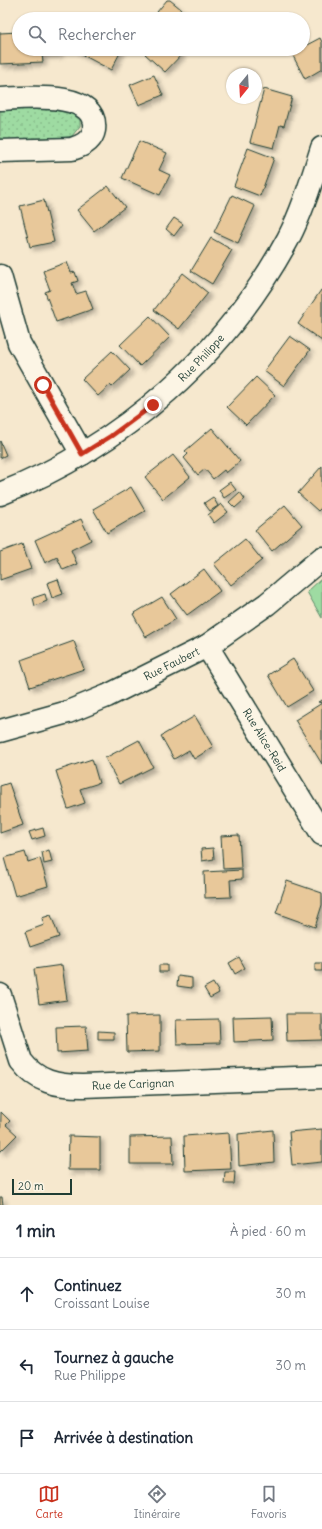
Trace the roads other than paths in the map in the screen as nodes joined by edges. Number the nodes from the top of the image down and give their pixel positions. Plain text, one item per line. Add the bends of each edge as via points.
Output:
1 (0, 99) edge
2 (322, 148) edge
3 (0, 151) edge
4 (0, 276) edge
5 (82, 454) junction
6 (0, 494) edge
7 (322, 558) edge
8 (207, 646) junction
9 (0, 731) edge
10 (322, 834) edge
11 (0, 995) edge
12 (322, 1077) edge

1 - 3 street via 63,99 74,102 92,115 94,132 89,140 72,149
2 - 5 street, Rue Philippe via 288,238 250,299 224,334 201,361 153,405
4 - 5 street via 20,342
5 - 6 street, Rue Philippe via 40,477
7 - 8 street, Rue Faubert via 267,604
8 - 9 street, Rue Faubert via 101,699 68,712
8 - 10 street, Rue Alice-Reid
11 - 12 street, Rue de Carignan via 21,1061 28,1070 49,1083 83,1086

